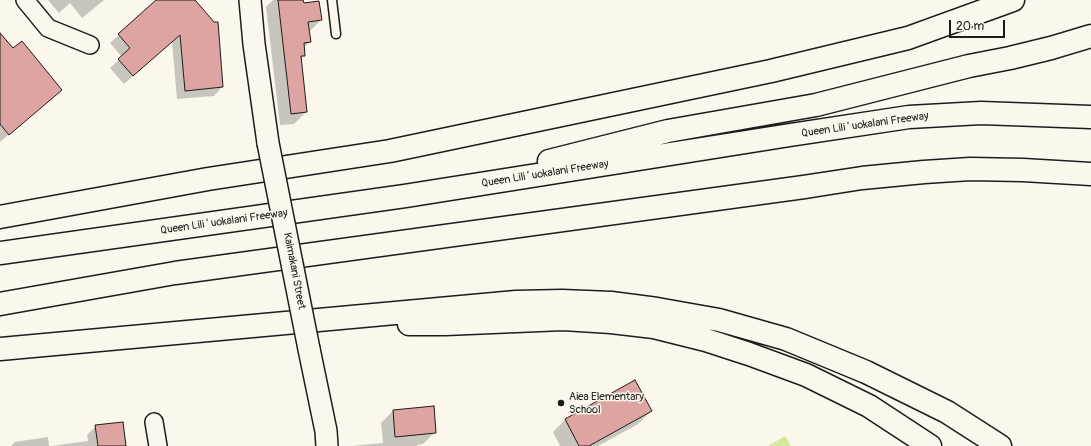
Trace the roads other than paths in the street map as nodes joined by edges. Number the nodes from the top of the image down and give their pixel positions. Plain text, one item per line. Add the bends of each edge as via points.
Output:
1 (25, 0) edge
2 (250, 0) edge
3 (332, 0) edge
4 (1013, 0) edge
5 (336, 34) dead end
6 (1091, 36) edge
7 (90, 45) dead end
8 (1091, 117) edge
9 (1091, 174) edge
10 (405, 196) junction
11 (0, 217) edge
12 (0, 253) edge
13 (0, 304) edge
14 (286, 322) junction
15 (0, 349) edge
16 (154, 422) dead end
17 (158, 446) edge
18 (327, 446) edge
19 (930, 446) edge
20 (1000, 446) edge

1 - 7 street via 48,28
2 - 18 street, Kaimakani Street, bridge via 268,143
3 - 5 lane
4 - 11 highway via 908,38 755,74 390,151 208,179
6 - 10 highway via 1024,55 969,66 816,105 668,131
8 - 10 highway, Queen Liliʻuokalani Freeway via 981,113 909,117
9 - 13 highway via 970,169 862,178 175,273
10 - 12 highway, Queen Liliʻuokalani Freeway
14 - 15 highway
14 - 19 highway via 445,324 563,319 654,327 706,340 806,375 869,406
14 - 20 highway via 516,302 611,303 664,310 719,320 786,339 866,372 940,408
16 - 17 street

